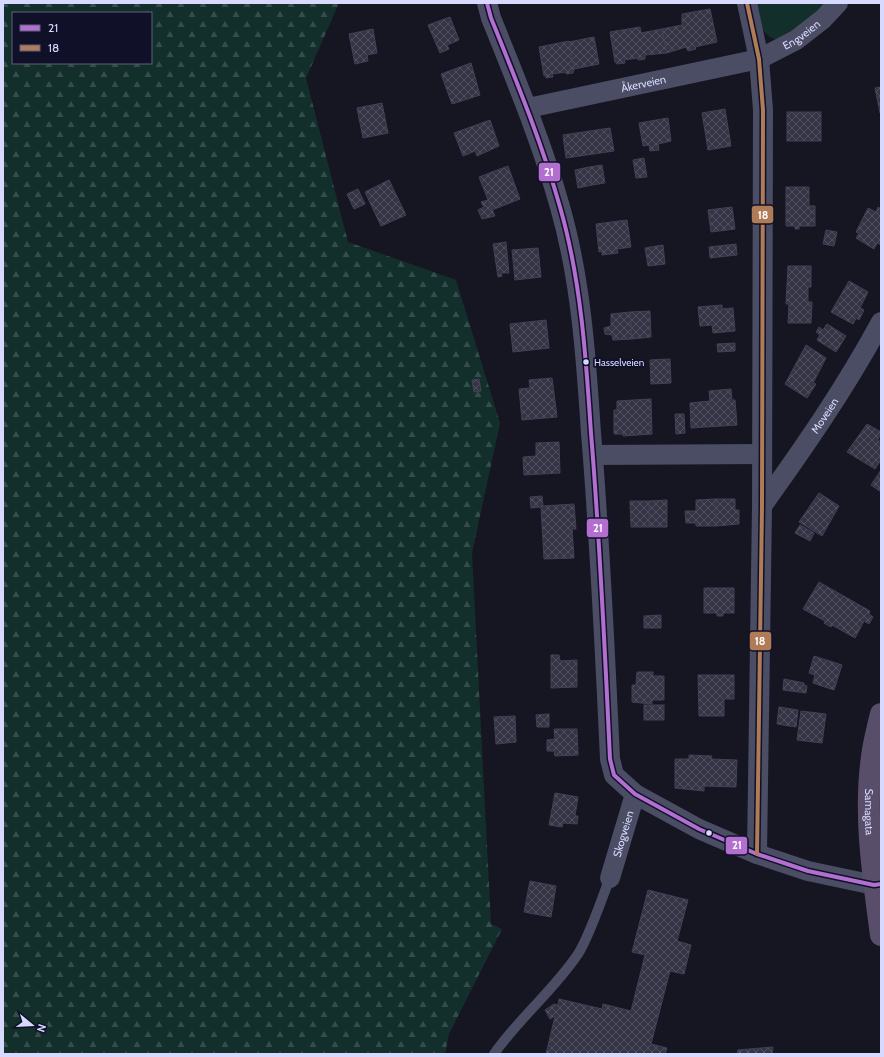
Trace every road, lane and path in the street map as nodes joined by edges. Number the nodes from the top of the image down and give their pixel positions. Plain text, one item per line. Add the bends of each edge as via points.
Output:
1 (487, 3) edge
2 (747, 3) edge
3 (838, 3) edge
4 (759, 59) junction
5 (528, 108) junction
6 (881, 322) edge
7 (762, 454) junction
8 (593, 455) junction
9 (762, 506) junction
10 (881, 714) edge
11 (635, 794) junction
12 (757, 854) junction
13 (610, 878) joint
14 (878, 884) edge
15 (881, 935) edge
16 (494, 1054) edge

1 - 5 street
2 - 4 street
3 - 4 street, Engveien via 796,40
4 - 5 street, Åkerveien
4 - 7 street via 763,110
5 - 8 street via 560,208 576,283 586,363
6 - 9 street, Moveien via 815,433
7 - 8 street
7 - 9 street
8 - 11 street via 610,759 614,776
9 - 12 street
10 - 14 highway, Samagata via 873,750 869,794
11 - 12 street via 699,829
11 - 13 street, Skogveien
12 - 14 street via 808,871
13 - 16 lane, Skogveien via 579,952 557,982 512,1029
14 - 15 highway, Samagata

